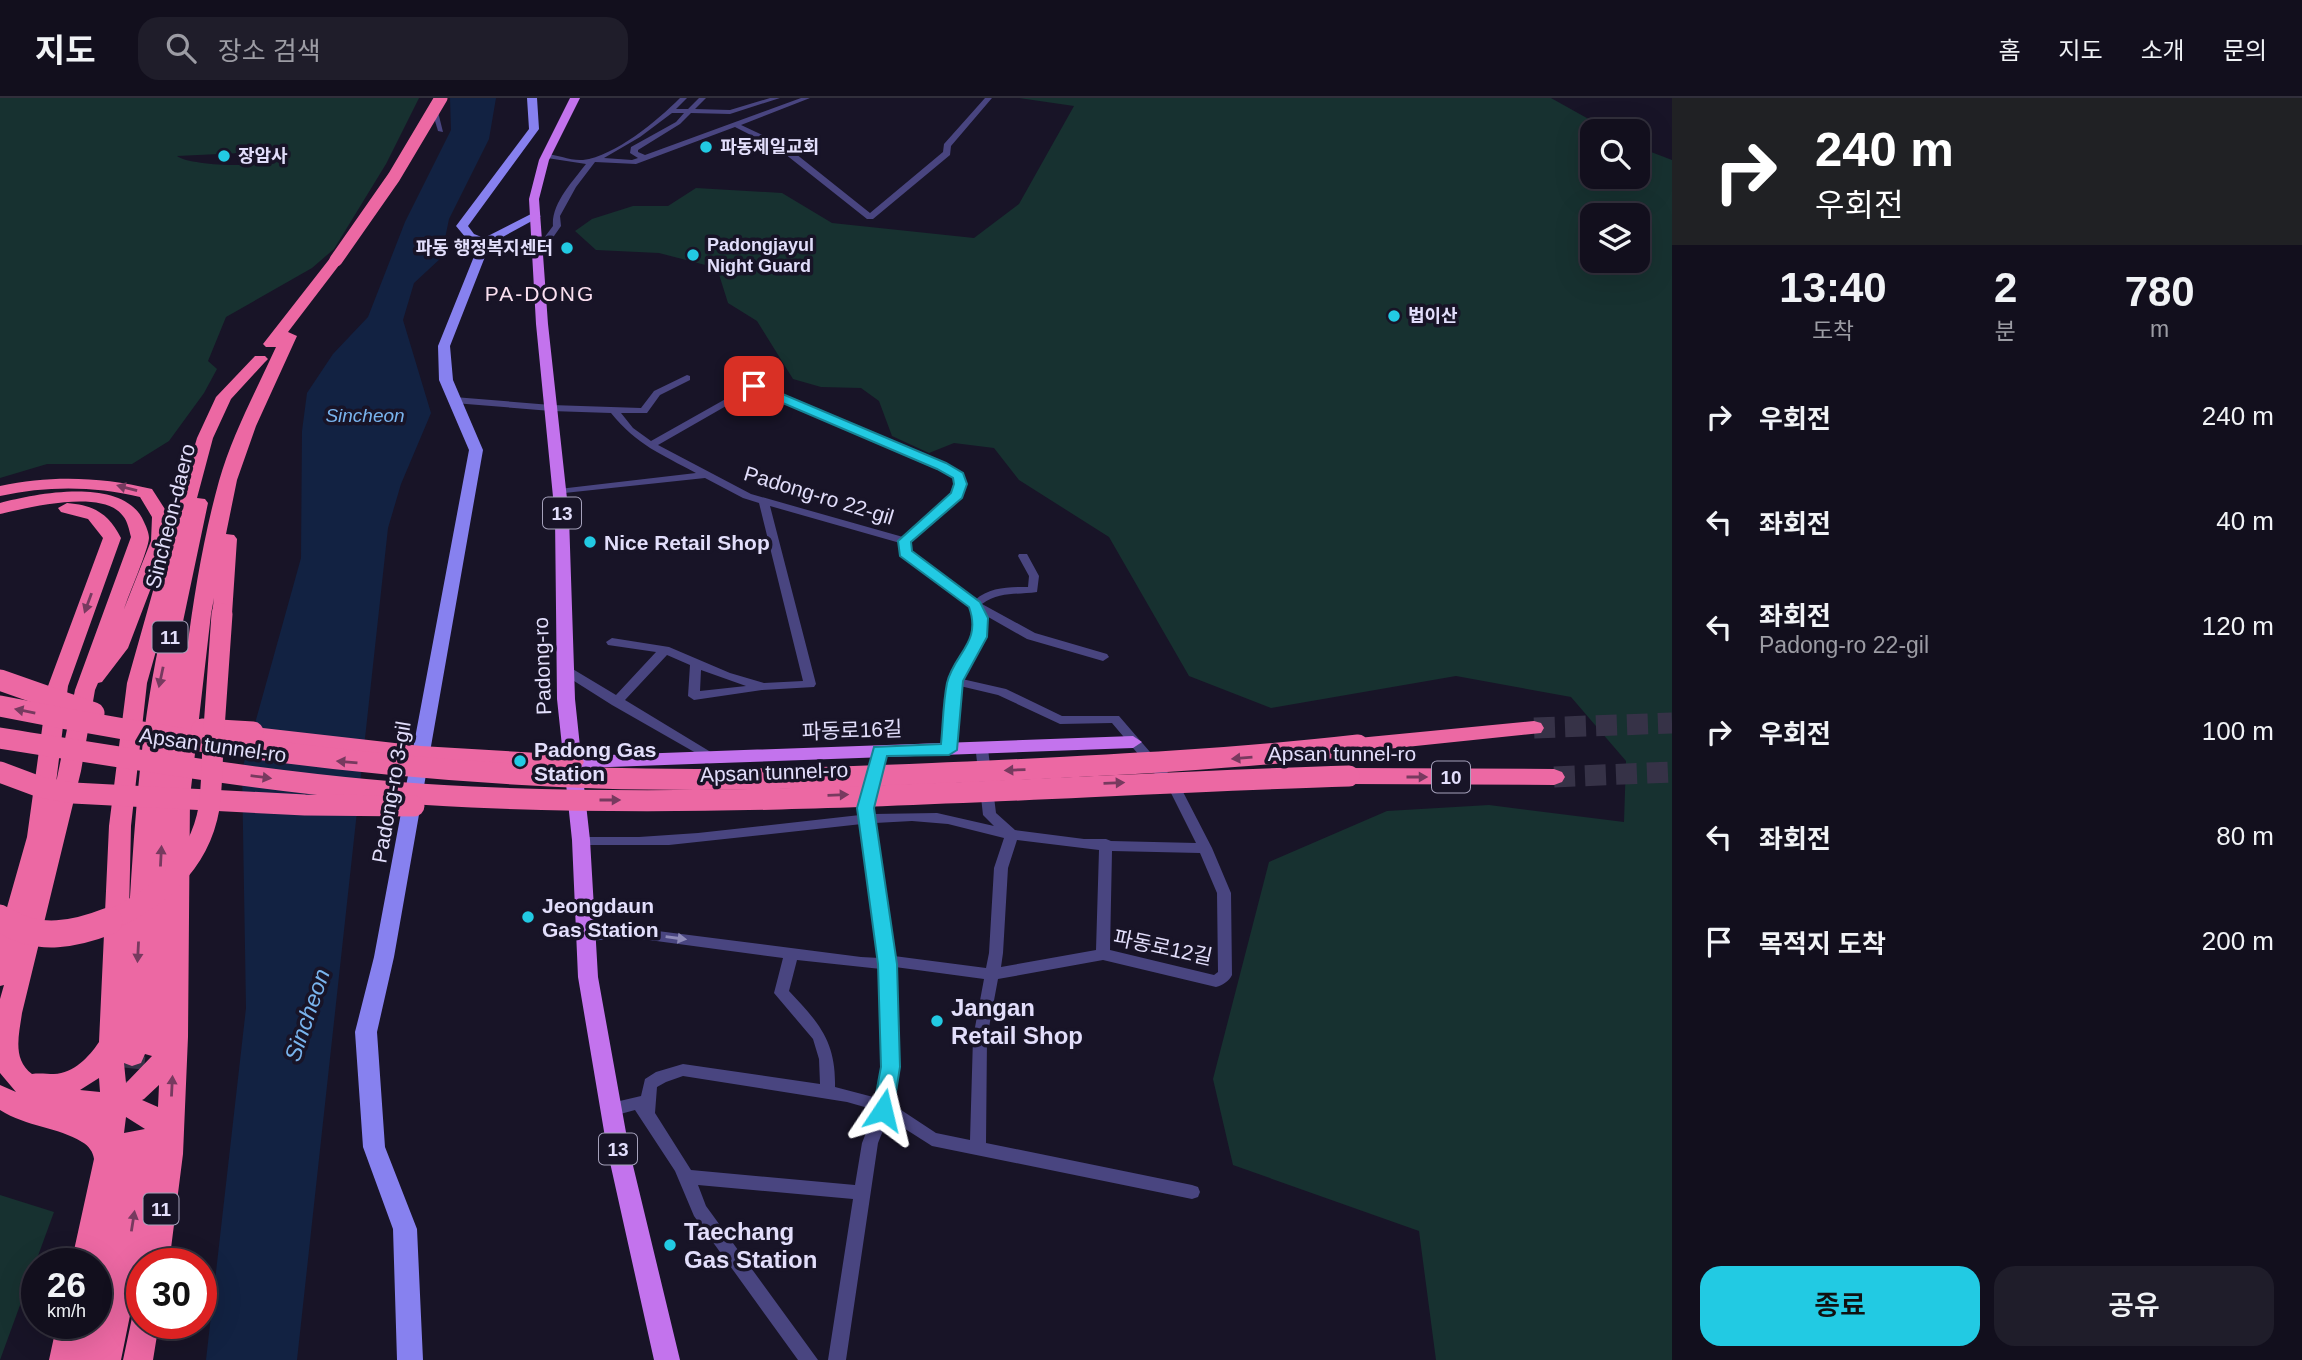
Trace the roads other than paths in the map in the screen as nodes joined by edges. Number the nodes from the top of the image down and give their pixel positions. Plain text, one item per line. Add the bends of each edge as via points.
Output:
1 (439, 98) edge
2 (449, 98) edge
3 (532, 98) edge
4 (575, 98) edge
5 (684, 98) edge
6 (703, 98) edge
7 (780, 98) edge
8 (807, 98) edge
9 (989, 98) edge
10 (795, 102) junction
11 (672, 111) junction
12 (692, 111) junction
13 (734, 124) junction
14 (441, 131) dead end
15 (547, 156) junction
16 (645, 158) junction
17 (591, 160) junction
18 (535, 216) junction
19 (485, 242) junction
20 (537, 246) junction
21 (341, 259) junction
22 (289, 336) junction
23 (260, 359) junction
24 (687, 378) dead end
25 (454, 400) junction
26 (551, 408) junction
27 (614, 410) junction
28 (205, 438) junction
29 (651, 446) junction
30 (180, 464) dead end
31 (705, 475) junction
32 (228, 480) junction
33 (0, 491) edge
34 (559, 492) junction
35 (173, 499) dead end
36 (764, 502) junction
37 (0, 509) edge
38 (0, 518) edge
39 (179, 526) junction
40 (905, 541) junction
41 (1023, 556) dead end
42 (975, 605) junction
43 (612, 642) dead end
44 (665, 650) junction
45 (1103, 657) dead end
46 (696, 663) junction
47 (567, 671) junction
48 (0, 680) edge
49 (955, 681) junction
50 (764, 687) junction
51 (85, 690) junction
52 (190, 696) junction
53 (616, 702) junction
54 (0, 706) edge
55 (150, 729) junction
56 (1534, 729) tunnel mouth
57 (244, 731) junction
58 (0, 738) edge
59 (1133, 742) junction
60 (949, 750) junction
61 (880, 751) junction
62 (183, 756) junction
63 (712, 758) junction
64 (573, 762) junction
65 (0, 772) edge
66 (1554, 778) tunnel mouth
67 (560, 800) junction
68 (866, 819) junction
69 (1012, 835) junction
70 (581, 840) junction
71 (1106, 844) junction
72 (1205, 848) junction
73 (0, 915) edge
74 (584, 936) junction
75 (791, 954) junction
76 (1103, 954) junction
77 (888, 964) junction
78 (992, 974) junction
79 (0, 976) edge
80 (164, 1042) junction
81 (122, 1048) junction
82 (11, 1088) edge
83 (828, 1092) junction
84 (114, 1104) junction
85 (883, 1106) junction
86 (613, 1109) junction
87 (647, 1114) junction
88 (37, 1116) junction
89 (978, 1147) junction
90 (135, 1161) junction
91 (686, 1177) junction
92 (1192, 1192) dead end
93 (862, 1193) junction
94 (93, 1248) edge
95 (111, 1248) edge
96 (151, 1248) edge
97 (69, 1339) edge
98 (88, 1339) edge
99 (141, 1339) edge
100 (64, 1360) edge
101 (83, 1360) edge
102 (106, 1360) edge
103 (138, 1360) edge
104 (410, 1360) edge
105 (667, 1360) edge
106 (809, 1360) edge
107 (837, 1360) edge

1 - 14 street via 433,104
1 - 21 highway, Sincheon-daero / 11, bridge
2 - 21 highway, Sincheon-daero / 11 via 403,180
3 - 19 street via 534,129 462,226 470,236
4 - 15 main road, Padong-ro / 13
5 - 11 street
6 - 12 street
7 - 10 street
7 - 12 street via 730,112
8 - 10 street
9 - 13 street via 947,146 947,152 870,217 783,148
10 - 13 street
11 - 12 street
11 - 17 street via 618,148
12 - 16 street via 634,149
13 - 16 street
15 - 17 street
15 - 18 main road, Padong-ro / 13 via 537,181
16 - 17 street via 617,163
17 - 20 street via 556,216 557,226 544,244
18 - 19 street
18 - 20 main road, Padong-ro / 13
19 - 25 street, Padong-ro 3-gil via 444,346 446,380
20 - 26 main road, Padong-ro / 13
21 - 22 highway, Sincheon-daero / 11
21 - 23 highway, Sincheon-daero / 11
22 - 32 highway, 11
80 -> 22 highway, Sincheon-daero / 11 via 165,766 176,686 224,463 258,379
23 - 28 highway, 11 via 224,397
23 -> 55 highway, Sincheon-daero / 11 via 219,433 202,487
24 - 27 street via 657,393 644,411
25 - 26 street
25 - 104 street, Padong-ro 3-gil via 476,450 384,957 366,1032 374,1147 405,1230
26 - 27 street
26 - 34 main road, Padong-ro / 13
27 - 29 street, Padong-ro 22-gil
28 - 30 highway
28 - 39 highway, 11
29 - 31 street, Padong-ro 22-gil
29 - 40 street via 754,386 958,476 957,495
31 - 34 street
31 - 36 street, Padong-ro 22-gil
32 - 52 highway, 11
32 - 73 highway, bridge via 207,821 184,868 150,901 106,924 72,933 42,934 7,923
51 -> 33 highway via 118,648 160,541 161,517 146,493 113,484 40,484
34 - 47 main road, Padong-ro / 13
35 - 39 highway
36 - 40 street, Padong-ro 22-gil
36 - 50 street via 810,684
37 - 51 highway via 51,498 82,498 127,509 136,522 140,537
38 -> 79 highway via 45,509 88,510 97,515 112,538 58,686 38,837
39 - 81 highway, 11 via 137,683 120,826
40 - 42 street, Padong-ro 22-gil via 905,553
41 - 42 street via 1034,576 1032,590 985,595
42 - 45 street, Padong-ro 22-gil via 1031,636
42 - 49 street via 979,637
43 - 44 street
44 - 46 street
44 - 53 street
46 - 50 street
46 - 50 street via 694,696
47 - 53 street
47 - 64 main road, Padong-ro / 13
48 - 55 highway, bridge
49 - 59 street, 파동로12길 via 1002,692 1060,720 1115,719
49 - 60 street
51 - 82 highway via 70,771 9,1013 5,1051
52 - 57 highway via 204,711
52 - 62 highway, 11
53 - 63 street
55 -> 54 highway, Apsan tunnel-ro / 10, bridge
56 -> 55 highway, Apsan tunnel-ro / 10, bridge via 1238,758 687,779 397,766 265,752
55 - 57 highway, bridge
55 -> 81 highway, Sincheon-daero / 11
57 - 62 highway via 202,736
57 - 64 highway via 420,753
58 -> 67 highway, Apsan tunnel-ro / 10, bridge via 324,785
59 - 60 main road
59 - 72 street, 파동로12길 via 1176,791
60 - 61 street
60 - 69 street via 982,749 990,815
61 - 63 main road, 파동로16길
61 - 68 street
62 - 80 highway, 11
63 - 64 main road, 파동로16길
64 - 70 main road, Padong-ro / 13
65 - 67 highway, bridge via 40,787 116,796 373,806
67 -> 66 highway, Apsan tunnel-ro / 10, bridge via 756,798 1349,776
68 - 69 street via 926,817
68 - 70 street via 692,839
68 - 77 street
69 - 71 street
69 - 78 street via 1001,869
70 - 74 main road, Padong-ro / 13
71 - 72 street
71 - 76 street
72 - 76 street, 파동로12길 via 1224,893 1225,975 1216,981
74 -> 75 street, 파동로12길 via 634,933
74 - 86 main road, Padong-ro / 13
75 - 77 street, 파동로12길
75 - 83 street via 781,993 819,1033 829,1064
76 - 78 street, 파동로12길
77 - 78 street, 파동로12길 via 896,961
77 - 85 street via 890,1067
78 - 89 street via 980,1038
80 - 81 highway via 156,1057 135,1064 116,1054
80 - 84 highway via 167,1055 155,1071
90 -> 80 highway, 11
81 - 82 highway via 74,1082
81 - 84 highway, 11
82 - 84 highway
82 - 88 highway
83 - 85 street
83 - 87 street via 683,1070 650,1084
84 - 88 highway via 80,1115
84 - 90 highway, 11
84 - 90 highway via 129,1105 149,1115 162,1131
85 - 89 street via 932,1139
85 - 93 street via 870,1143
86 - 87 street via 639,1102
86 - 105 main road, Padong-ro / 13 via 618,1149
87 - 91 street
88 - 90 highway via 91,1133
89 - 92 street
90 - 94 highway, 11
90 - 95 highway, 11
90 - 96 highway, 11
102 -> 90 highway, 11 via 126,1265
91 - 93 street
91 - 106 street via 700,1211
93 - 107 street
97 - 100 highway
98 - 101 highway
99 - 103 highway

